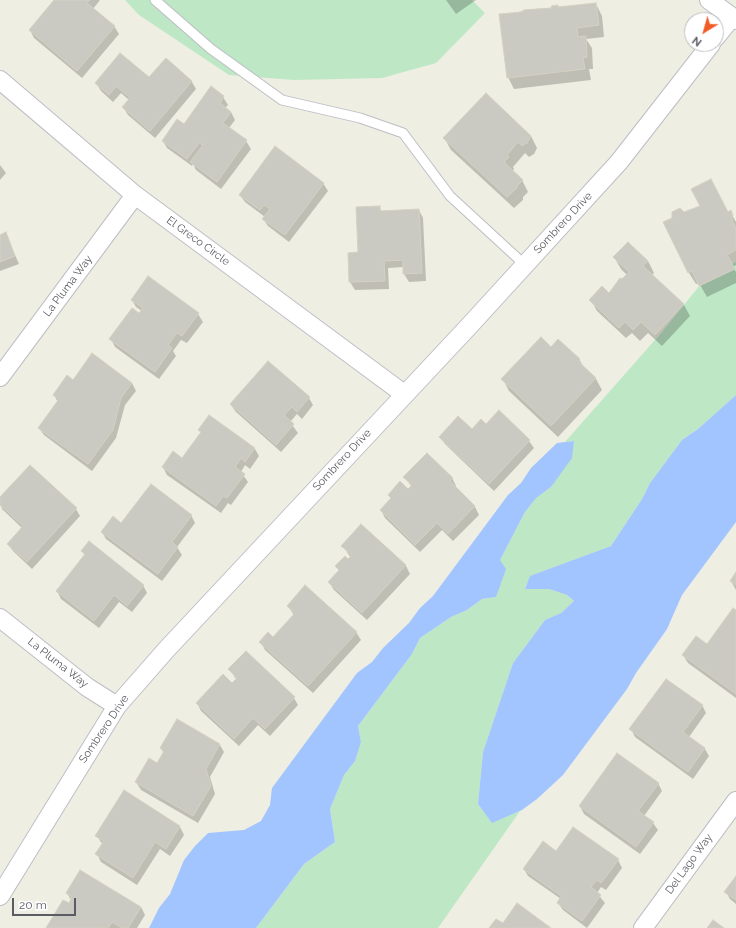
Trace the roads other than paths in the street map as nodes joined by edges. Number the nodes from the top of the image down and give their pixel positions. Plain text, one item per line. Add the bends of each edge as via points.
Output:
1 (155, 0) edge
2 (709, 0) edge
3 (734, 18) edge
4 (724, 29) edge
5 (705, 52) edge
6 (0, 80) edge
7 (135, 195) junction
8 (525, 265) junction
9 (0, 377) edge
10 (404, 394) junction
11 (0, 618) edge
12 (117, 706) junction
13 (736, 801) edge
14 (0, 896) edge
15 (643, 928) edge

1 - 8 lane via 211,49 282,100 360,118 403,133 450,196
2 - 3 street
3 - 4 street
5 - 8 street, Sombrero Drive via 619,162
6 - 7 street, El Greco Circle
7 - 9 street, La Pluma Way
7 - 10 street, El Greco Circle
8 - 10 street, Sombrero Drive
10 - 12 street, Sombrero Drive
11 - 12 street, La Pluma Way via 87,687
12 - 14 street, Sombrero Drive
13 - 15 street, Del Lago Way

